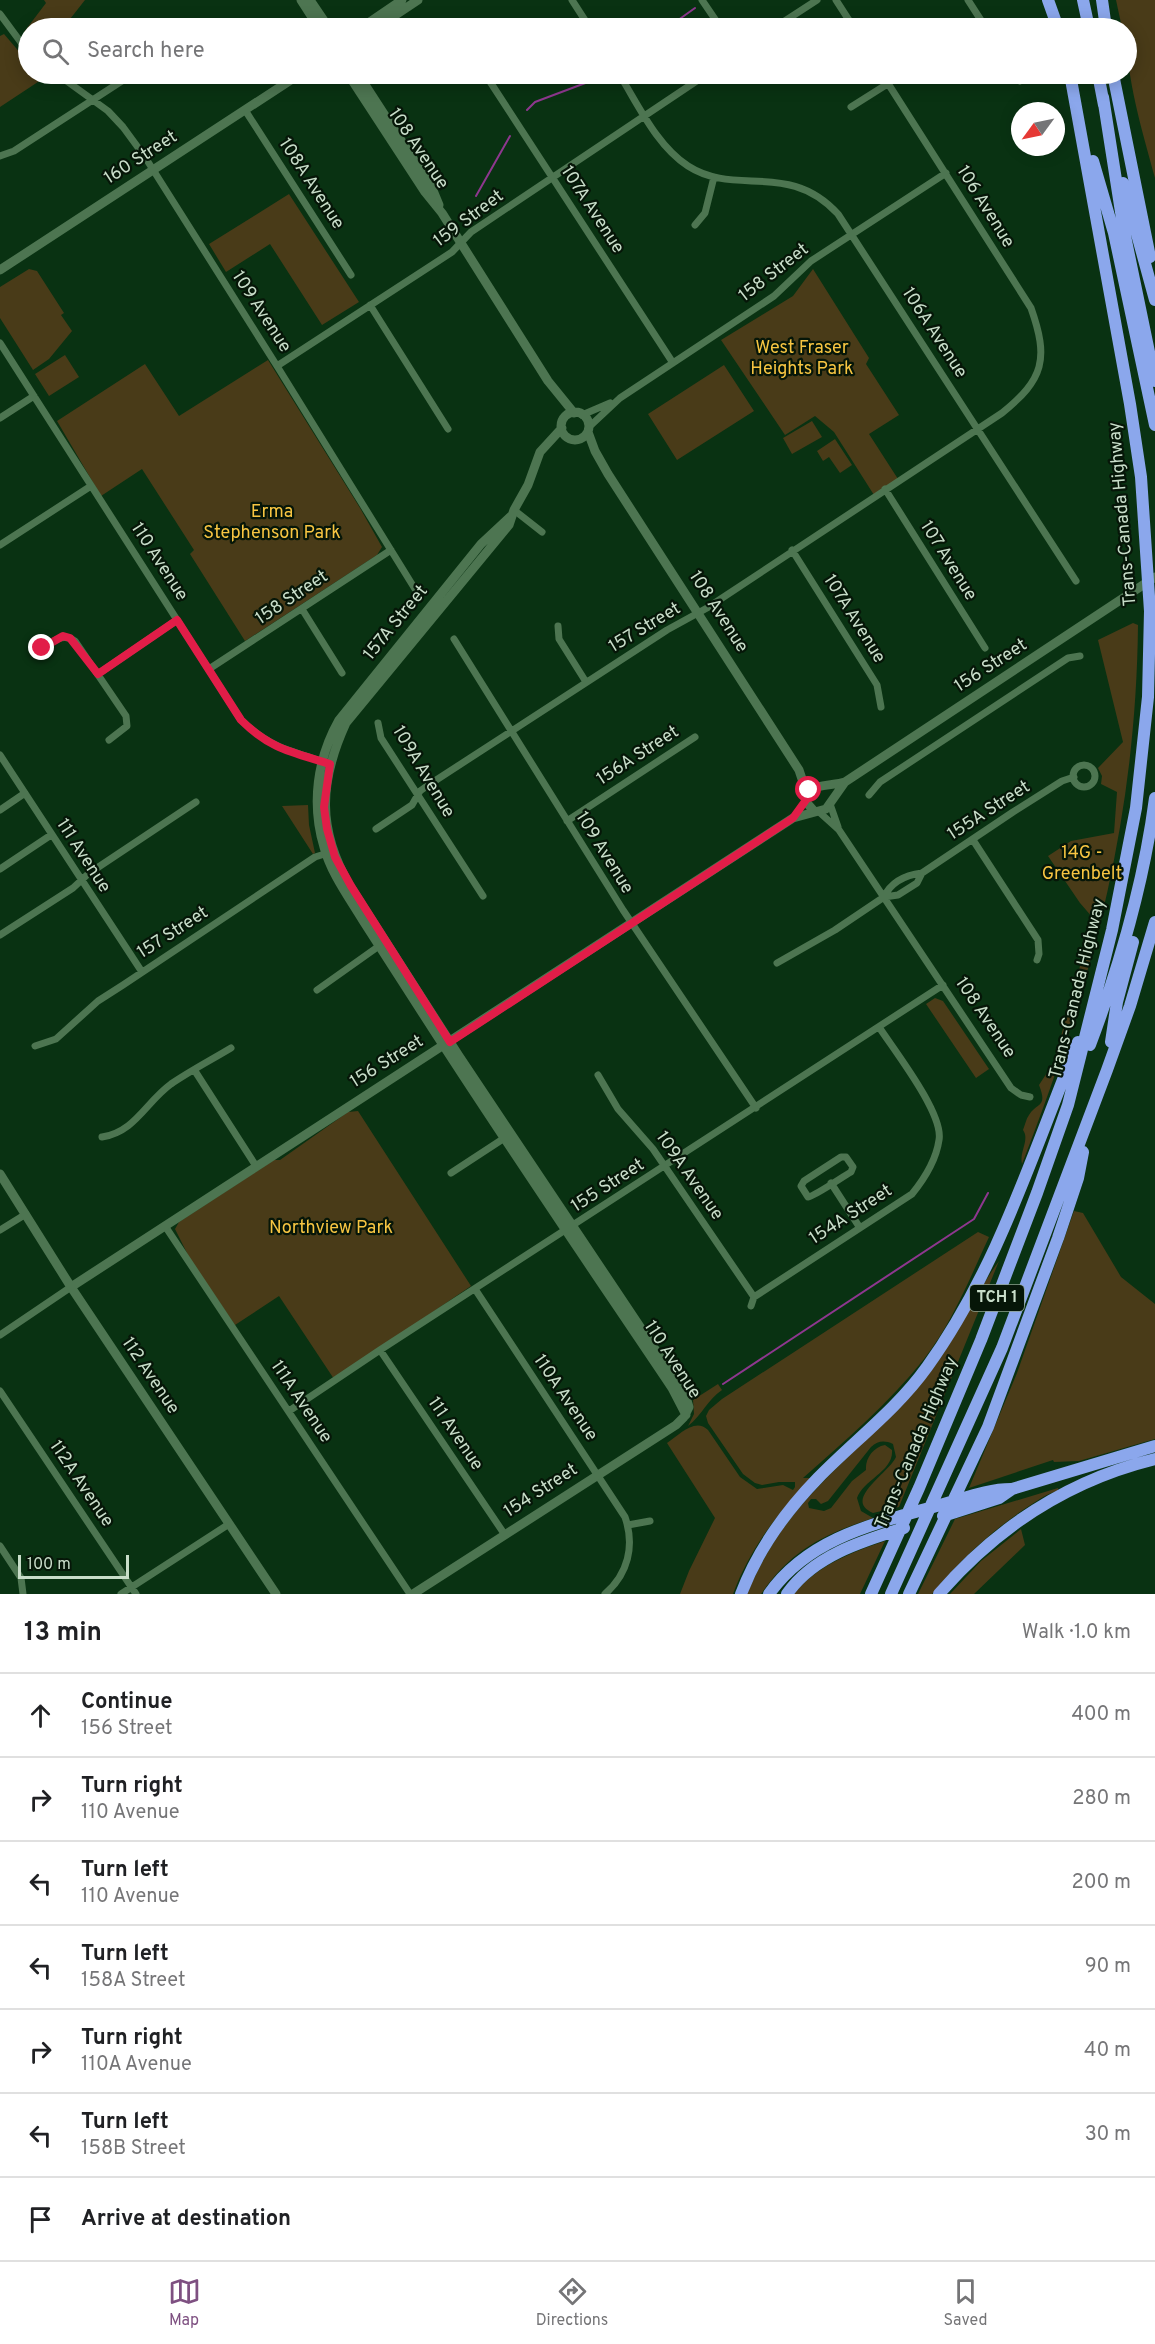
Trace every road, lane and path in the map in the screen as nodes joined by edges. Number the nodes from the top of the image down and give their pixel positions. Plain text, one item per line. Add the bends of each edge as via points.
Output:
1 (301, 0) edge
2 (310, 0) edge
3 (402, 0) edge
4 (572, 0) edge
5 (702, 0) edge
6 (817, 0) edge
7 (836, 0) edge
8 (968, 0) edge
9 (1048, 0) edge
10 (1056, 0) edge
11 (1083, 0) edge
12 (1102, 0) edge
13 (416, 1) edge
14 (0, 14) edge
15 (313, 18) edge
16 (322, 18) edge
17 (376, 18) edge
18 (391, 18) edge
19 (584, 18) edge
20 (714, 18) edge
21 (789, 18) edge
22 (848, 18) edge
23 (980, 18) edge
24 (1056, 18) edge
25 (1059, 18) edge
26 (1087, 18) edge
27 (1105, 18) edge
28 (18, 38) edge
29 (71, 84) edge
30 (115, 84) edge
31 (285, 84) edge
32 (355, 84) edge
33 (364, 84) edge
34 (492, 84) edge
35 (624, 84) edge
36 (692, 84) edge
37 (886, 84) edge
38 (889, 84) edge
39 (1072, 84) edge
40 (1100, 84) edge
41 (1115, 84) edge
42 (1102, 97) junction
43 (93, 100) junction
44 (1076, 103) junction
45 (851, 107) dead end
46 (245, 110) junction
47 (645, 116) junction
48 (0, 156) edge
49 (153, 170) junction
50 (946, 173) junction
51 (714, 177) junction
52 (553, 178) junction
53 (442, 213) junction
54 (695, 225) dead end
55 (852, 234) junction
56 (461, 242) junction
57 (0, 270) edge
58 (351, 275) dead end
59 (1155, 279) edge
60 (1155, 300) edge
61 (370, 305) junction
62 (0, 343) edge
63 (673, 363) junction
64 (1040, 363) joint
65 (277, 366) junction
66 (549, 381) junction
67 (1155, 381) edge
68 (34, 396) junction
69 (620, 398) junction
70 (578, 414) junction
71 (0, 418) edge
72 (563, 423) junction
73 (1155, 426) edge
74 (979, 428) junction
75 (448, 429) dead end
76 (588, 430) junction
77 (573, 440) junction
78 (536, 461) junction
79 (608, 474) junction
80 (91, 486) junction
81 (885, 489) junction
82 (513, 513) junction
83 (542, 532) dead end
84 (0, 545) edge
85 (792, 549) junction
86 (391, 550) junction
87 (1155, 577) edge
88 (1076, 581) dead end
89 (415, 589) dead end
90 (302, 609) junction
91 (698, 613) junction
92 (177, 620) junction
93 (558, 626) dead end
94 (454, 639) dead end
95 (42, 648) dead end
96 (985, 648) dead end
97 (1080, 656) dead end
98 (208, 669) junction
99 (342, 673) dead end
100 (98, 674) junction
101 (586, 682) junction
102 (881, 707) dead end
103 (378, 723) dead end
104 (512, 731) junction
105 (695, 737) dead end
106 (109, 740) dead end
107 (0, 755) edge
108 (326, 763) junction
109 (799, 770) junction
110 (1074, 777) dead end
111 (845, 782) junction
112 (820, 787) junction
113 (24, 794) junction
114 (418, 795) junction
115 (869, 795) dead end
116 (806, 797) junction
117 (1155, 798) edge
118 (196, 802) dead end
119 (830, 802) junction
120 (0, 810) edge
121 (816, 811) junction
122 (793, 818) junction
123 (567, 820) junction
124 (376, 829) dead end
125 (839, 830) junction
126 (51, 835) junction
127 (973, 840) junction
128 (1155, 846) edge
129 (329, 852) junction
130 (0, 869) edge
131 (922, 873) junction
132 (81, 881) junction
133 (483, 896) dead end
134 (884, 897) junction
135 (1155, 922) edge
136 (631, 923) junction
137 (0, 935) edge
138 (379, 946) junction
139 (1037, 960) dead end
140 (777, 963) dead end
141 (142, 972) junction
142 (412, 982) junction
143 (943, 985) junction
144 (317, 990) dead end
145 (1096, 996) junction
146 (879, 1027) junction
147 (446, 1044) junction
148 (34, 1047) dead end
149 (231, 1048) dead end
150 (1107, 1070) junction
151 (195, 1071) junction
152 (598, 1075) dead end
153 (1030, 1097) dead end
154 (1068, 1105) junction
155 (756, 1108) junction
156 (1087, 1127) junction
157 (507, 1136) junction
158 (102, 1137) dead end
159 (256, 1166) junction
160 (665, 1166) junction
161 (451, 1173) dead end
162 (0, 1174) edge
163 (831, 1183) junction
164 (26, 1214) junction
165 (165, 1226) junction
166 (569, 1228) junction
167 (860, 1228) junction
168 (0, 1230) edge
169 (71, 1287) junction
170 (475, 1289) junction
171 (754, 1297) junction
172 (752, 1306) dead end
173 (0, 1335) edge
174 (380, 1350) junction
175 (0, 1391) edge
176 (289, 1411) junction
177 (686, 1415) joint
178 (1155, 1446) edge
179 (1155, 1459) edge
180 (597, 1474) junction
181 (1012, 1489) junction
182 (650, 1521) dead end
183 (229, 1524) junction
184 (628, 1525) junction
185 (505, 1535) junction
186 (0, 1546) edge
187 (128, 1592) edge
188 (23, 1594) edge
189 (276, 1594) edge
190 (412, 1594) edge
191 (605, 1594) edge
192 (741, 1594) edge
193 (769, 1594) edge
194 (787, 1594) edge
195 (871, 1594) edge
196 (891, 1594) edge
197 (909, 1594) edge
198 (939, 1594) edge

1 - 15 street
2 - 16 street
3 - 17 street
4 - 19 street
5 - 20 street
6 - 21 street
7 - 22 street
8 - 23 street
9 - 24 highway
10 - 25 highway
11 - 26 highway
12 - 27 highway
13 - 18 street
14 - 28 street
29 - 43 street, 109 Avenue
30 - 43 street
31 - 46 street, 160 Street
32 - 53 street, 108 Avenue
33 - 53 street, 108 Avenue via 432,188
34 - 52 street, 107A Avenue
35 - 47 street
36 - 47 street, 159 Street
37 - 45 street
38 - 50 street, 106 Avenue
39 - 44 highway, Trans-Canada Highway / TCH 1
40 - 42 highway
41 - 59 highway
42 - 60 highway
42 - 67 highway
43 - 48 street
43 - 49 street, 109 Avenue via 123,127
44 - 73 highway via 1114,233
44 - 145 highway, Trans-Canada Highway / TCH 1 via 1141,477 1150,611 1148,698 1136,808
46 - 49 street, 160 Street
46 - 58 street, 108A Avenue
47 - 51 street via 673,154 694,170
47 - 52 street, 159 Street
49 - 57 street, 160 Street
49 - 65 street, 109 Avenue
50 - 55 street, 158 Street
50 - 64 street, 106 Avenue via 1031,308 1041,337
51 - 54 street via 705,213
51 - 55 street, 106A Avenue via 777,181 803,188 835,210
52 - 56 street, 159 Street
52 - 63 street, 107A Avenue
53 - 56 street, 108 Avenue
55 - 63 street, 158 Street via 811,261 774,296
55 - 74 street, 106A Avenue
56 - 61 street, 159 Street via 452,252
56 - 66 street, 108 Avenue
61 - 65 street, 159 Street
61 - 75 street
62 - 68 street, 110 Avenue
63 - 69 street, 158 Street
64 - 74 street, 157 Street via 1034,382 1020,398
65 - 86 street, 109 Avenue
66 - 70 street, 108 Avenue
66 - 72 street, 108 Avenue
68 - 71 street
68 - 80 street, 110 Avenue
69 - 70 street, 158 Street
69 - 76 street, 158 Street
70 - 72 street
70 - 76 street via 587,420
72 - 77 street via 564,434
72 - 78 street, 157A Street
74 - 81 street, 157 Street
74 - 88 street, 106A Avenue
76 - 77 street via 583,438
76 - 79 street, 108 Avenue
77 - 78 street via 548,448
77 - 79 street, 108 Avenue
78 - 82 street, 157A Street
79 - 91 street, 108 Avenue
80 - 84 street
80 - 92 street, 110 Avenue
81 - 85 street, 157 Street
81 - 96 street, 107 Avenue
82 - 83 street
82 - 108 street, 157A Street via 481,544 349,706 333,732
85 - 91 street, 157 Street
85 - 102 street, 107A Avenue via 877,686
86 - 89 street, 109 Avenue
86 - 90 street, 158 Street
87 - 111 street, 156 Street
90 - 98 street, 158 Street
90 - 99 street
91 - 101 street, 157 Street
91 - 109 street, 108 Avenue
92 - 98 street, 110 Avenue
92 - 100 street
93 - 101 street via 562,645
94 - 104 street, 109 Avenue
95 - 100 street via 63,636 70,638
97 - 115 street, 156 Street via 1068,658 880,782
98 - 108 street, 110 Avenue via 241,720 261,738 278,748
100 - 106 street via 126,716 127,726
101 - 104 street, 157 Street
103 - 114 street, 109A Avenue via 381,738
104 - 114 street, 157 Street
104 - 123 street, 109 Avenue
105 - 123 street, 156A Street
107 - 113 street, 111 Avenue
108 - 129 street, 110 Avenue via 318,788 317,809
109 - 112 street, 108 Avenue
109 - 116 street, 108 Avenue
110 - 127 street, 155A Street via 1052,787
111 - 112 street, 156 Street
111 - 119 street, 156 Street
112 - 116 street via 812,788
112 - 119 street via 828,792
113 - 120 street
113 - 126 street, 111 Avenue
114 - 124 street, 157 Street via 412,805
114 - 133 street, 109A Avenue
116 - 121 street via 808,806
116 - 122 street, 156 Street
117 - 154 highway via 1127,933 1108,999
118 - 132 street
119 - 121 street via 826,809
119 - 125 street, 108 Avenue
121 - 122 street, 156 Street
121 - 125 street, 108 Avenue
122 - 136 street, 156 Street
123 - 136 street, 109 Avenue
125 - 134 street, 108 Avenue
126 - 130 street
126 - 132 street, 111 Avenue
127 - 131 street, 155A Street
127 - 139 street via 1038,940
128 - 150 highway via 1117,1002
129 - 138 street, 110 Avenue via 340,884
129 - 141 street, 157 Street via 315,857
129 - 142 street, 110 Avenue
131 - 134 street, 155A Street via 892,885
131 - 134 street, 155A Street via 917,883 904,892
132 - 137 street
132 - 141 street, 111 Avenue
134 - 140 street, 155A Street
134 - 143 street, 108 Avenue
135 - 150 highway, Trans-Canada Highway / TCH 1
136 - 147 street, 156 Street
136 - 155 street, 109 Avenue
138 - 142 street via 385,948 406,981
138 - 144 street
138 - 147 street, 110 Avenue
141 - 148 street, 157 Street via 98,1001 56,1039
142 - 147 street, 110 Avenue
143 - 146 street, 155 Street
143 - 153 street, 108 Avenue via 1011,1088
145 - 154 highway, Trans-Canada Highway / TCH 1
145 - 192 highway via 994,1251 940,1348 904,1395 784,1516 766,1541
146 - 155 street, 155 Street
146 - 167 street, 154A Street via 935,1114 940,1138 928,1174 912,1194
147 - 157 street, 110 Avenue
147 - 159 street, 156 Street
149 - 151 street
150 - 156 highway, Trans-Canada Highway / TCH 1
151 - 158 street via 164,1090 132,1124
151 - 159 street
152 - 160 street, 109A Avenue via 622,1115
154 - 195 highway, Trans-Canada Highway / TCH 1 via 981,1340
155 - 160 street, 155 Street
156 - 196 highway, Trans-Canada Highway / TCH 1 via 1002,1348
156 - 197 highway via 1078,1178 1017,1353 988,1427
157 - 161 street
157 - 166 street, 110 Avenue
159 - 165 street, 156 Street
160 - 166 street, 155 Street
160 - 171 street, 109A Avenue
162 - 164 street, 112 Avenue
163 - 163 street via 851,1172 853,1167 846,1157 801,1186 808,1197 813,1197
163 - 167 street
164 - 168 street
164 - 169 street, 112 Avenue
165 - 169 street, 156 Street
165 - 176 street, 111A Avenue
166 - 170 street, 155 Street
166 - 177 street, 110 Avenue via 685,1394 689,1404
167 - 171 street, 154A Street
169 - 173 street, 156 Street
169 - 183 street, 112 Avenue
170 - 174 street, 155 Street
170 - 180 street, 110A Avenue
171 - 172 street
174 - 176 street, 155 Street
174 - 185 street, 111 Avenue
175 - 187 street, 112A Avenue
176 - 190 street, 111A Avenue
177 - 180 street, 154 Street
178 - 181 highway
179 - 198 highway via 1093,1479 1030,1512 964,1566
180 - 184 street, 110A Avenue
180 - 185 street, 154 Street
181 - 193 highway via 968,1497 840,1537 797,1563
181 - 194 highway via 999,1498 877,1537 824,1561
182 - 184 street
183 - 187 street
183 - 189 street, 112 Avenue
184 - 191 street, 110A Avenue via 630,1546 622,1573
185 - 190 street, 154 Street
186 - 188 street via 21,1578

